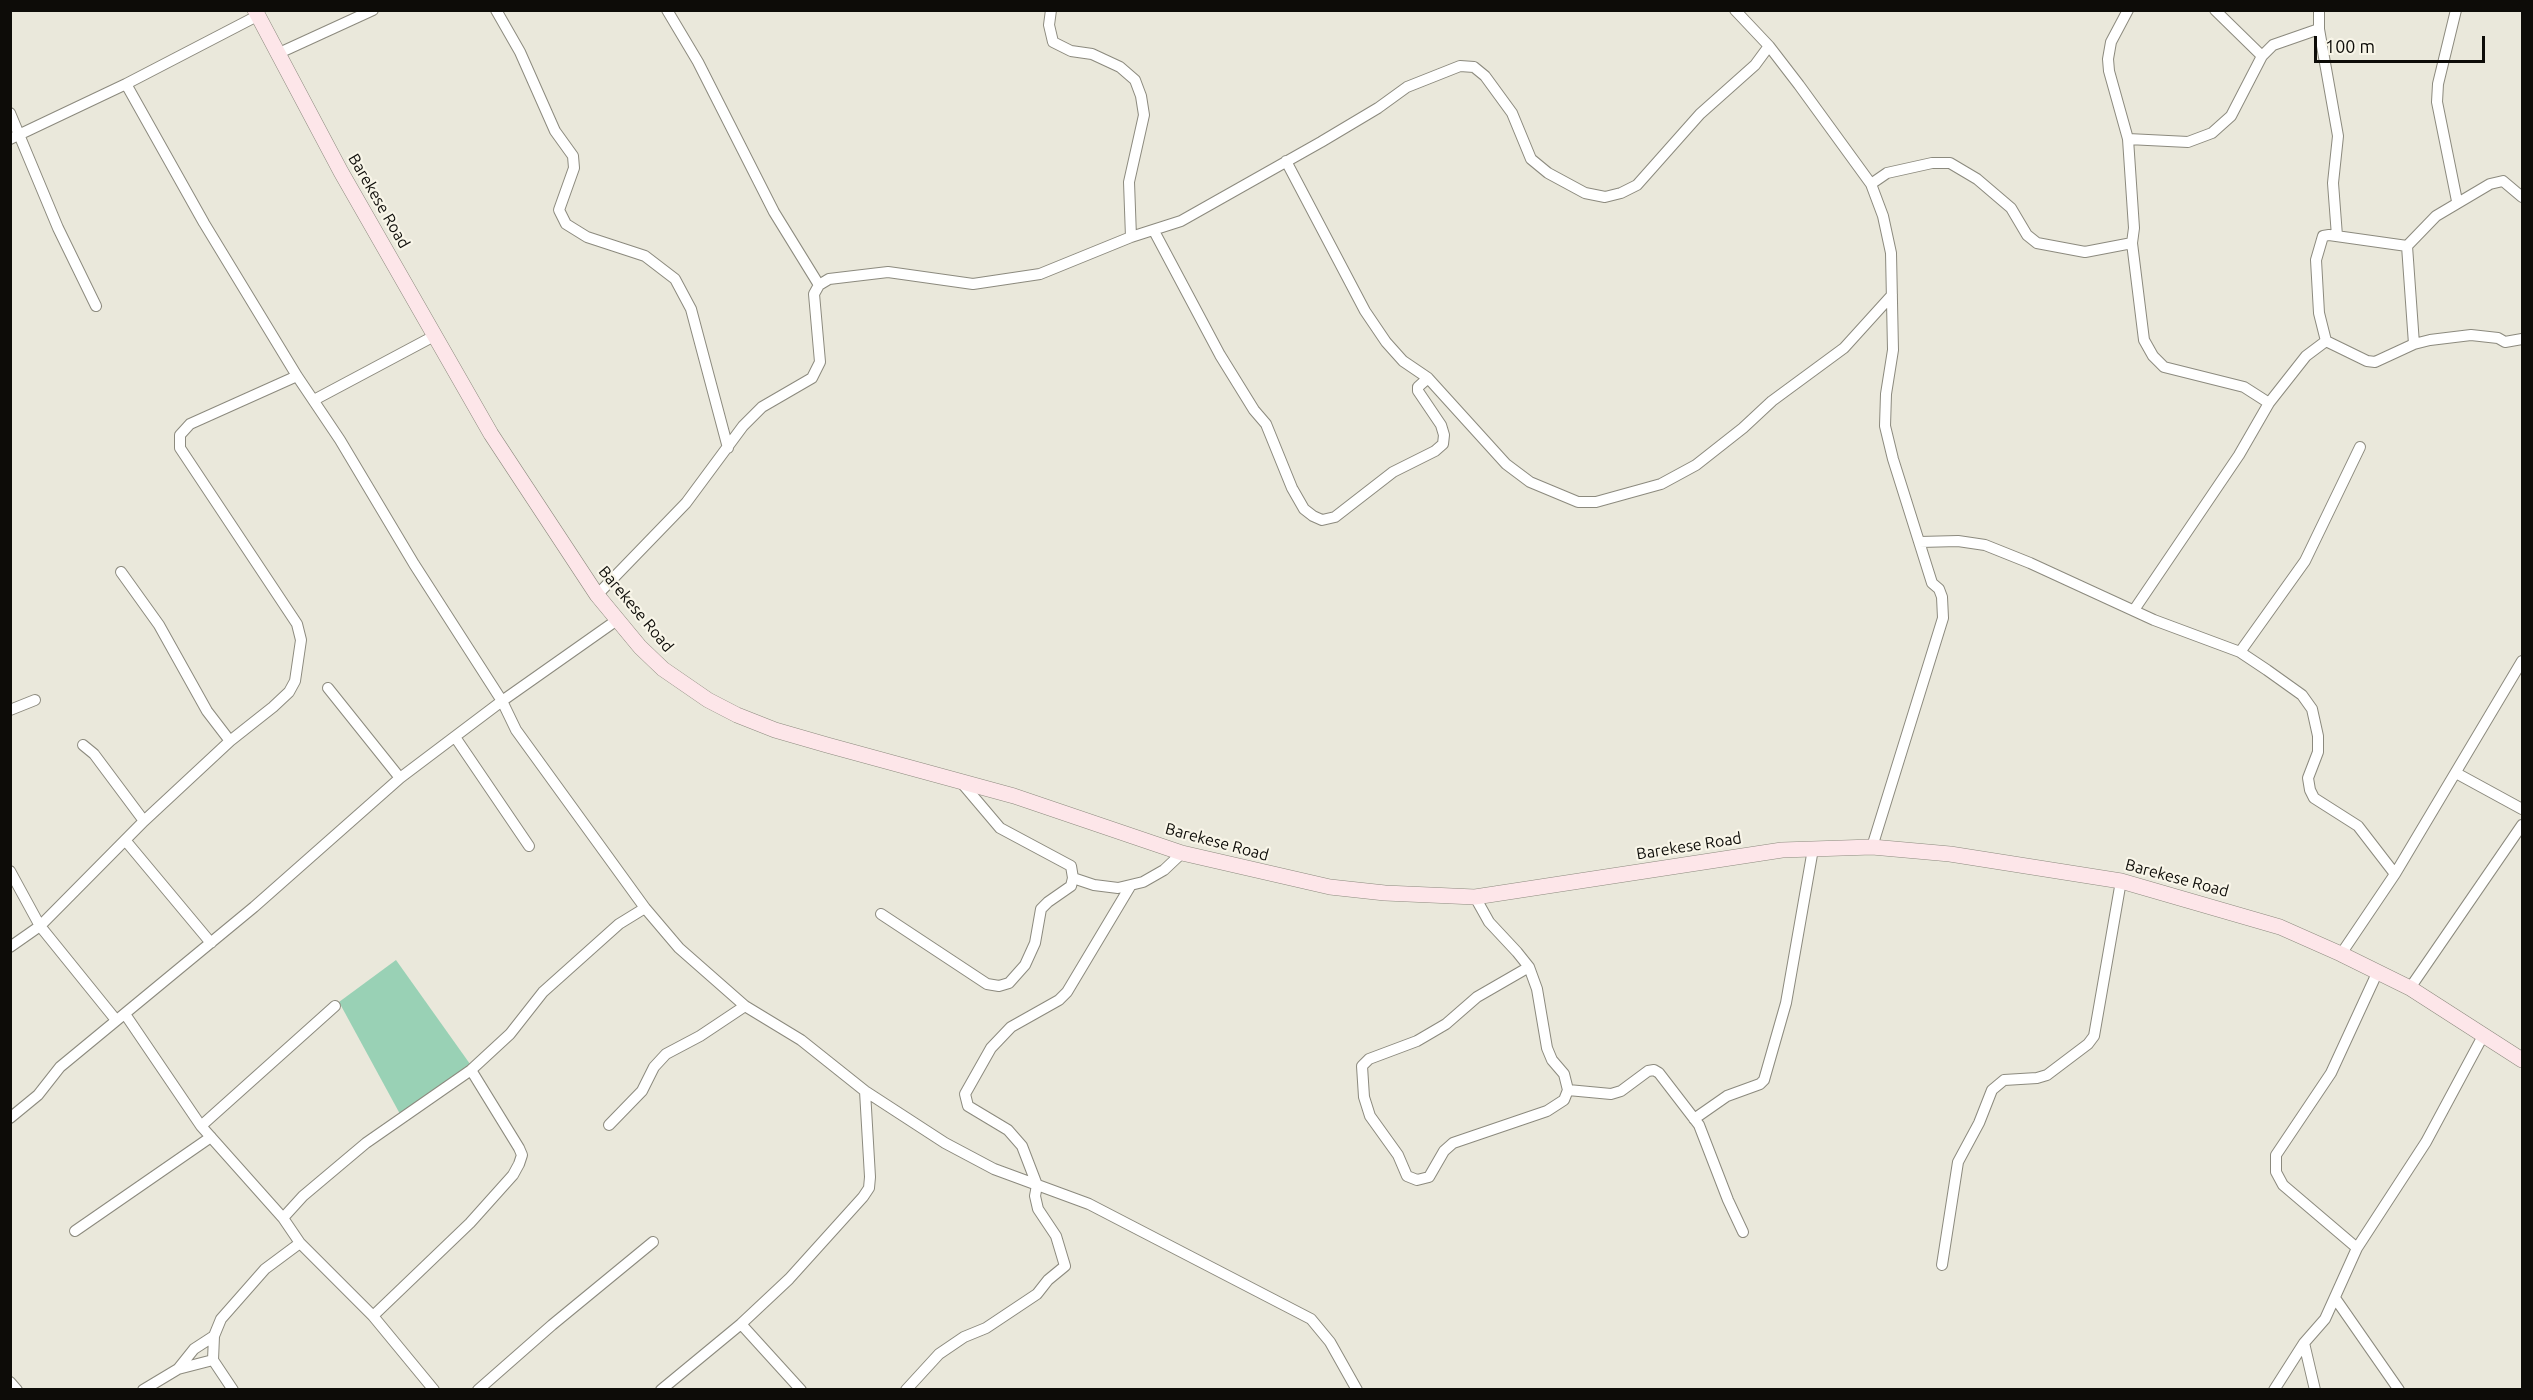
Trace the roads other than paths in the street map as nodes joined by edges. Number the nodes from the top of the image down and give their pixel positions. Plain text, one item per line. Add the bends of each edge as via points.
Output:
1 (373, 10) edge
2 (496, 10) edge
3 (667, 10) edge
4 (1051, 10) edge
5 (1735, 10) edge
6 (2128, 10) edge
7 (2215, 10) edge
8 (2319, 10) edge
9 (2456, 10) edge
10 (256, 14) edge
11 (2319, 29) junction
12 (1769, 46) junction
13 (277, 54) junction
14 (2262, 56) junction
15 (126, 84) junction
16 (10, 113) edge
17 (14, 137) edge
18 (2128, 139) junction
19 (1286, 161) junction
20 (1871, 184) junction
21 (2523, 197) edge
22 (2457, 201) junction
23 (1154, 231) junction
24 (2337, 236) junction
25 (1131, 237) junction
26 (2132, 243) junction
27 (2407, 246) junction
28 (819, 285) junction
29 (1892, 295) junction
30 (96, 306) dead end
31 (436, 335) junction
32 (2523, 339) edge
33 (2326, 341) junction
34 (2414, 344) junction
35 (297, 376) junction
36 (1428, 378) junction
37 (314, 400) junction
38 (2269, 403) junction
39 (2360, 447) dead end
40 (728, 448) junction
41 (1920, 542) junction
42 (121, 572) dead end
43 (597, 595) junction
44 (2134, 610) junction
45 (617, 620) junction
46 (2240, 652) junction
47 (2523, 661) edge
48 (328, 688) dead end
49 (35, 700) dead end
50 (502, 701) junction
51 (10, 710) edge
52 (455, 737) junction
53 (230, 741) junction
54 (83, 745) dead end
55 (2456, 773) junction
56 (400, 778) junction
57 (960, 781) junction
58 (2523, 809) edge
59 (144, 821) junction
60 (2522, 830) edge
61 (125, 840) junction
62 (529, 846) dead end
63 (1872, 846) junction
64 (1813, 849) junction
65 (1182, 853) junction
66 (10, 871) edge
67 (2395, 874) junction
68 (1073, 878) junction
69 (2121, 881) junction
70 (1131, 885) junction
71 (1475, 897) junction
72 (645, 908) junction
73 (881, 914) dead end
74 (40, 926) junction
75 (210, 943) junction
76 (10, 947) edge
77 (2341, 954) junction
78 (1529, 967) junction
79 (2378, 971) junction
80 (2410, 988) junction
81 (335, 1006) dead end
82 (745, 1006) junction
83 (121, 1017) junction
84 (2484, 1034) junction
85 (2523, 1060) edge
86 (471, 1070) junction
87 (1568, 1090) junction
88 (865, 1091) junction
89 (10, 1118) edge
90 (1694, 1119) junction
91 (609, 1125) dead end
92 (201, 1126) junction
93 (211, 1137) junction
94 (1037, 1185) junction
95 (283, 1218) junction
96 (75, 1231) dead end
97 (1743, 1232) dead end
98 (653, 1242) dead end
99 (300, 1243) junction
100 (2357, 1248) junction
101 (1942, 1265) dead end
102 (2336, 1298) junction
103 (372, 1316) junction
104 (741, 1324) junction
105 (214, 1336) junction
106 (2304, 1343) junction
107 (213, 1360) junction
108 (178, 1369) junction
109 (10, 1382) edge
110 (17, 1389) edge
111 (143, 1389) edge
112 (233, 1389) edge
113 (434, 1389) edge
114 (478, 1389) edge
115 (661, 1389) edge
116 (801, 1389) edge
117 (906, 1389) edge
118 (1357, 1389) edge
119 (2274, 1389) edge
120 (2315, 1389) edge
121 (2399, 1389) edge

1 - 13 street
2 - 40 street via 520,52 555,131 573,156 574,168 559,210 566,224 587,237 645,256 675,279 691,309
3 - 28 street via 698,62 774,212
4 - 25 street via 1053,42 1120,67 1135,80 1141,96 1144,115 1129,182
5 - 12 street
6 - 18 street via 2111,42 2108,59
7 - 14 street
8 - 11 street
9 - 22 street via 2437,102
10 - 13 main road, Barekese Road
10 - 15 street
11 - 14 street via 2273,45
11 - 24 street via 2338,136 2332,183
12 - 19 street via 1755,65 1700,114 1637,185 1605,197 1585,192 1548,173 1532,159 1512,113 1485,76 1474,68 1460,66 1407,87
12 - 20 street
13 - 31 main road, Barekese Road
14 - 18 street via 2231,116 2212,133 2188,142
15 - 17 street
15 - 35 street via 180,184
16 - 17 street
17 - 30 street
18 - 26 street
19 - 23 street via 1181,221
19 - 36 street via 1365,311 1403,361
20 - 26 street via 1887,173 1950,163 1977,179 2011,208 2027,235 2037,243 2085,252
20 - 29 street via 1891,253
21 - 22 street via 2503,181
22 - 27 street
23 - 25 street
23 - 36 street via 1220,355 1266,424 1292,488 1312,516 1322,520 1335,517 1393,472 1443,444 1441,425 1418,391
24 - 27 street
24 - 33 street via 2323,236 2316,261 2319,313
25 - 28 street via 1040,274 974,284 888,272 829,279
26 - 38 street via 2141,328 2153,356 2164,367 2244,387
27 - 34 street
28 - 40 street via 814,294 820,362 812,378 762,407
29 - 36 street via 1844,348 1772,401 1696,465 1661,484 1596,502 1578,502 1539,486 1506,464
29 - 41 street via 1893,350 1885,426
31 - 37 street
31 - 43 main road, Barekese Road via 491,434
32 - 34 street via 2505,342 2471,335
33 - 34 street via 2375,362
33 - 38 street via 2306,356
35 - 37 street
35 - 53 street via 190,424 180,435 180,448 297,624 301,640 298,669 290,692
37 - 50 street
38 - 44 street
39 - 46 street via 2305,561
40 - 43 street via 686,503
41 - 44 street via 1985,545
41 - 63 street via 1932,583 1942,597 1943,618
42 - 53 street via 159,625 207,711
43 - 45 main road, Barekese Road
44 - 46 street
45 - 50 street
45 - 57 main road, Barekese Road via 663,669 737,715 785,733
46 - 67 street via 2302,695 2312,709 2318,752 2308,778 2314,798 2358,826
47 - 55 street
48 - 56 street
49 - 51 street
50 - 52 street
50 - 72 street via 536,760
52 - 56 street
52 - 62 street
53 - 59 street
54 - 59 street
55 - 58 street
55 - 67 street
56 - 75 street
57 - 65 main road, Barekese Road
57 - 68 street via 1000,828 1071,866
59 - 61 street
60 - 80 street
61 - 74 street
61 - 75 street
63 - 64 main road, Barekese Road
63 - 69 main road, Barekese Road
64 - 71 main road, Barekese Road via 1782,850
64 - 90 street via 1786,1004 1764,1080 1726,1096
65 - 70 street via 1164,870
65 - 71 main road, Barekese Road via 1330,887
66 - 74 street
67 - 77 street
68 - 70 street via 1118,888
68 - 73 street via 1071,886 1041,909 1035,943 1025,965 1010,983 999,986 987,984
69 - 77 main road, Barekese Road via 2280,927
69 - 101 street via 2094,1036 2047,1075 2004,1080 1992,1090 1958,1162
70 - 94 street via 1067,992 1011,1027 991,1048 964,1094 968,1106 1008,1130 1022,1146
71 - 78 street via 1489,922
72 - 82 street via 684,953
72 - 86 street via 619,924 543,992 510,1034
74 - 76 street
74 - 83 street
75 - 83 street
77 - 79 main road, Barekese Road
78 - 87 street via 1537,989 1547,1048 1564,1074
78 - 87 street via 1417,1041 1369,1059 1362,1066 1361,1077 1370,1116 1398,1155 1407,1176 1417,1180 1429,1177 1453,1143 1547,1111 1564,1100
79 - 80 main road, Barekese Road
79 - 100 street via 2331,1073 2276,1155 2276,1172 2283,1185
80 - 84 main road, Barekese Road
81 - 92 street
82 - 88 street via 801,1040
82 - 91 street via 666,1054 642,1091
83 - 89 street via 60,1067 38,1095
83 - 92 street
84 - 85 main road, Barekese Road
84 - 100 street via 2426,1142
86 - 95 street via 366,1143
86 - 103 street via 519,1148 519,1164 470,1223
87 - 90 street via 1611,1094 1654,1070
88 - 94 street via 977,1162
88 - 104 street via 869,1188 789,1279
90 - 97 street
92 - 93 street
93 - 95 street
93 - 96 street
94 - 117 street via 1038,1209 1056,1236 1065,1266 1037,1294 939,1354
94 - 118 street via 1089,1203 1311,1319 1330,1342
95 - 99 street
98 - 114 street
99 - 103 street
99 - 105 street via 265,1269 221,1319
100 - 102 street
102 - 106 street via 2325,1319
102 - 121 street
103 - 113 street
104 - 115 street
104 - 116 street
105 - 107 street
105 - 108 street via 194,1349
106 - 119 street
106 - 120 street
107 - 108 street
107 - 112 street
108 - 111 street
109 - 110 street

